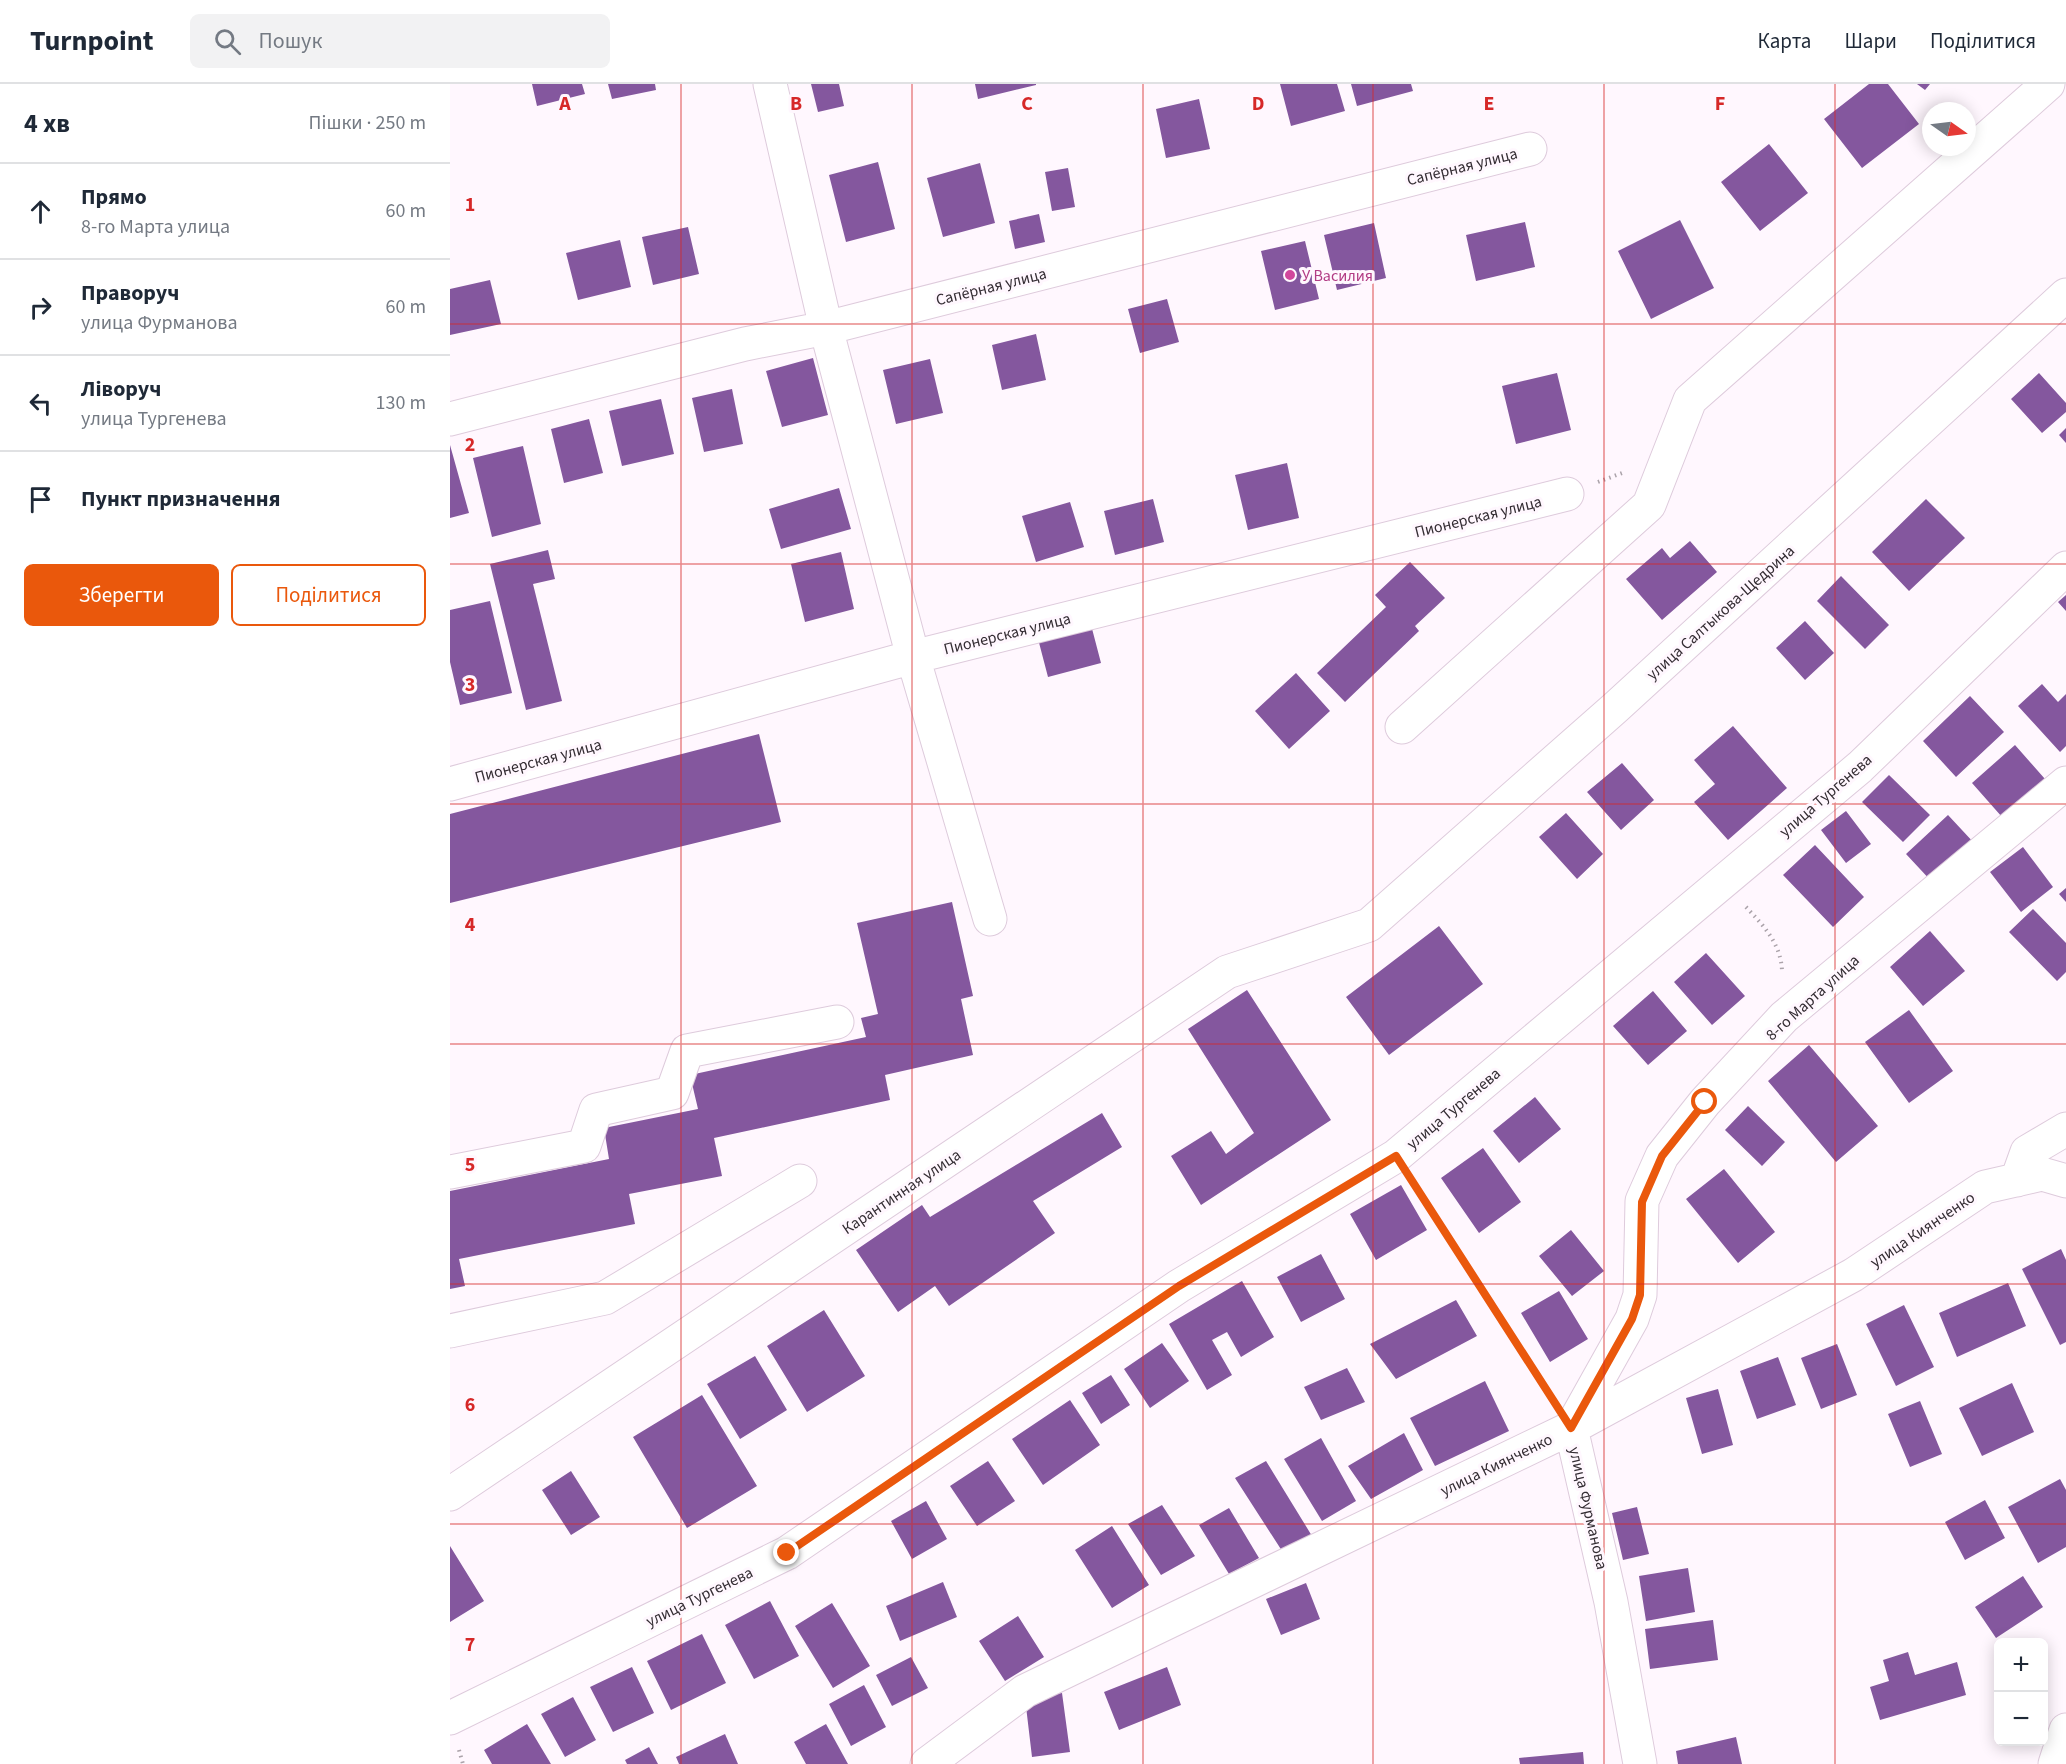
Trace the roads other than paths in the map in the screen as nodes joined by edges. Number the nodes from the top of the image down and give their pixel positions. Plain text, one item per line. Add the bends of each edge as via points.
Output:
1 (770, 84) edge
2 (2048, 84) edge
3 (1530, 149) dead end
4 (2066, 295) edge
5 (826, 328) junction
6 (450, 419) edge
7 (1566, 494) road end
8 (2066, 568) edge
9 (913, 657) junction
10 (1402, 727) dead end
11 (2066, 783) edge
12 (450, 784) edge
13 (990, 919) dead end
14 (1369, 925) joint
15 (837, 1022) dead end
16 (2066, 1129) edge
17 (450, 1172) edge
18 (2017, 1180) junction
19 (2066, 1180) edge
20 (800, 1182) dead end
21 (450, 1331) edge
22 (1571, 1428) junction
23 (450, 1494) edge
24 (450, 1718) edge
25 (2066, 1730) edge
26 (927, 1764) edge
27 (1640, 1764) edge
28 (2055, 1764) edge

1 - 5 street
2 - 10 street via 1690,400 1649,505
3 - 5 street, Сапёрная улица
4 - 14 street, улица Салтыкова-Щедрина via 1615,708
5 - 6 street, Сапёрная улица
5 - 9 street
7 - 9 street, Пионерская улица
8 - 24 street, улица Тургенева via 1860,767 1396,1156 1179,1286 787,1553
9 - 12 street, Пионерская улица
9 - 13 street
11 - 22 street, 8-го Марта улица via 1784,1017 1705,1102 1662,1156 1642,1202 1640,1295
14 - 23 street, Карантинная улица via 1227,972
15 - 17 street via 687,1051 672,1094 596,1110 584,1146
16 - 18 street via 2027,1152
18 - 19 street, улица Киянченко via 2042,1174
18 - 22 street, улица Киянченко via 1985,1187 1853,1275
20 - 21 street via 605,1298
22 - 26 street, улица Киянченко via 1025,1691
22 - 27 street, улица Фурманова via 1611,1602
25 - 28 street

